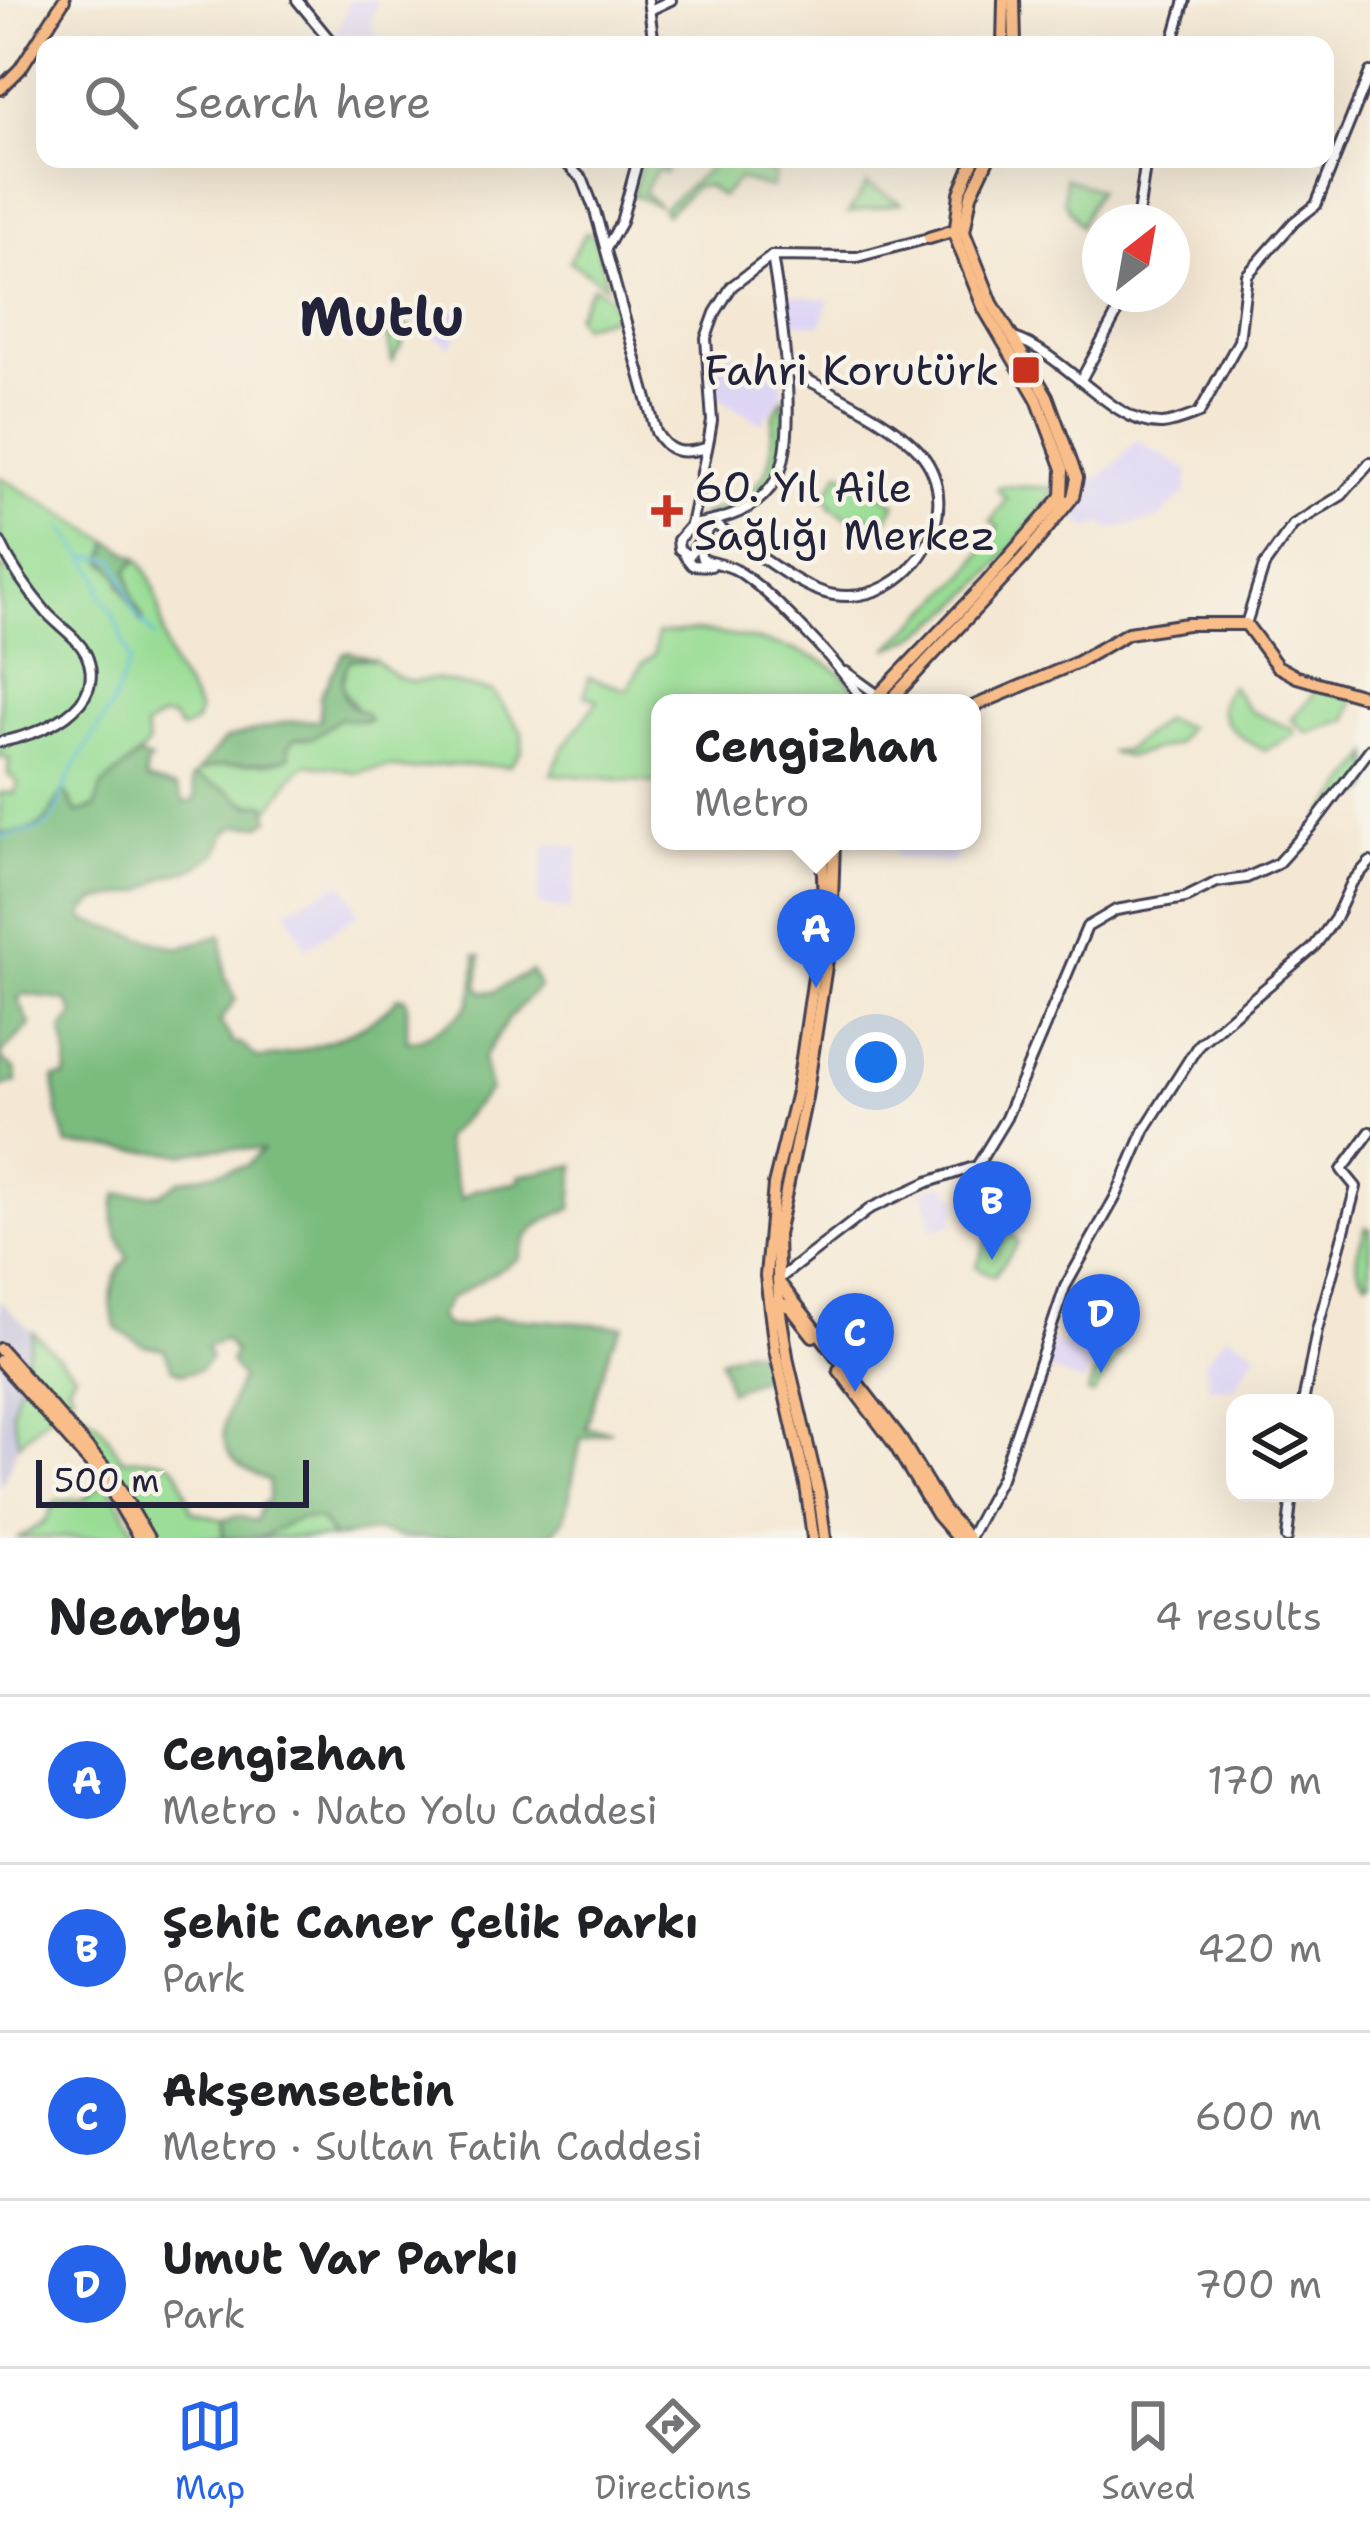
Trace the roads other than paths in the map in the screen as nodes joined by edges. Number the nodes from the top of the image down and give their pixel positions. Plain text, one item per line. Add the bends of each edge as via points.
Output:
1 (64, 0) edge
2 (297, 0) edge
3 (671, 0) edge
4 (1004, 0) edge
5 (1014, 0) edge
6 (1185, 0) edge
7 (649, 5) edge
8 (41, 36) edge
9 (327, 36) edge
10 (653, 36) edge
11 (1003, 36) edge
12 (1015, 36) edge
13 (1175, 36) edge
14 (36, 44) edge
15 (1370, 72) edge
16 (0, 89) edge
17 (1334, 161) edge
18 (571, 168) edge
19 (635, 168) edge
20 (970, 168) edge
21 (984, 168) edge
22 (1145, 168) edge
23 (1331, 168) edge
24 (1140, 204) edge
25 (955, 233) junction
26 (929, 238) joint
27 (606, 249) junction
28 (772, 256) junction
29 (1116, 312) edge
30 (1007, 337) junction
31 (784, 368) junction
32 (1082, 378) junction
33 (705, 448) junction
34 (1370, 463) edge
35 (691, 525) junction
36 (713, 525) junction
37 (0, 542) edge
38 (698, 545) junction
39 (684, 555) junction
40 (718, 565) junction
41 (1246, 624) junction
42 (841, 669) junction
43 (869, 694) edge
44 (869, 694) edge
45 (886, 694) edge
46 (1370, 698) edge
47 (981, 702) edge
48 (0, 742) edge
49 (1370, 749) edge
50 (822, 850) edge
51 (833, 850) edge
52 (1370, 862) edge
53 (1370, 1132) edge
54 (772, 1280) junction
55 (773, 1299) junction
56 (0, 1349) edge
57 (0, 1361) edge
58 (1305, 1394) edge
59 (93, 1458) junction
60 (1291, 1502) edge
61 (139, 1538) edge
62 (148, 1538) edge
63 (813, 1538) edge
64 (825, 1538) edge
65 (957, 1538) edge
66 (969, 1538) edge
67 (1287, 1538) edge

1 - 8 main road
2 - 9 street
3 - 7 street
4 - 11 main road
5 - 12 main road
6 - 13 street
7 - 10 street
14 - 16 main road
15 - 17 street
18 - 27 street via 583,180
19 - 27 street
20 - 25 main road
21 - 30 main road via 964,232
22 - 24 street
23 - 32 street via 1316,205 1247,275 1239,341 1199,413 1161,424 1141,420
25 - 26 main road
25 - 30 main road via 983,305
26 - 28 street via 857,257
27 - 33 street via 656,431 680,453
28 - 31 street
28 - 33 street via 732,286 706,338 712,421
29 - 32 street
30 - 32 street
30 - 45 main road via 1047,396 1077,478 1073,497 1033,548
31 - 36 street via 788,438 776,480
31 - 36 street via 916,447 938,494 929,544 904,576 878,590 831,595
33 - 35 street
34 - 41 street via 1342,495 1293,525 1264,566
35 - 36 street
35 - 38 street
35 - 39 street via 678,540
36 - 38 street
37 - 48 street via 89,665 74,711
38 - 39 street
38 - 40 street via 702,559
39 - 40 street via 699,567
40 - 42 street via 757,586
41 - 46 main road via 1276,666
41 - 47 main road via 1129,633
42 - 43 street
42 - 44 street
49 - 54 street via 1276,864 1185,898 1116,910 1088,927 1006,1118 977,1166 871,1208
50 - 54 main road via 821,932 774,1185
51 - 54 main road via 835,911
52 - 66 street via 1313,948 1199,1044 1177,1074 1065,1287 1012,1450
53 - 58 street via 1342,1170 1356,1187
54 - 55 main road
54 - 66 main road via 898,1435
55 - 63 main road via 775,1350
55 - 64 main road
55 - 65 main road via 791,1308 877,1419
56 - 59 main road
57 - 59 main road
59 - 61 main road
59 - 62 main road
60 - 67 street

